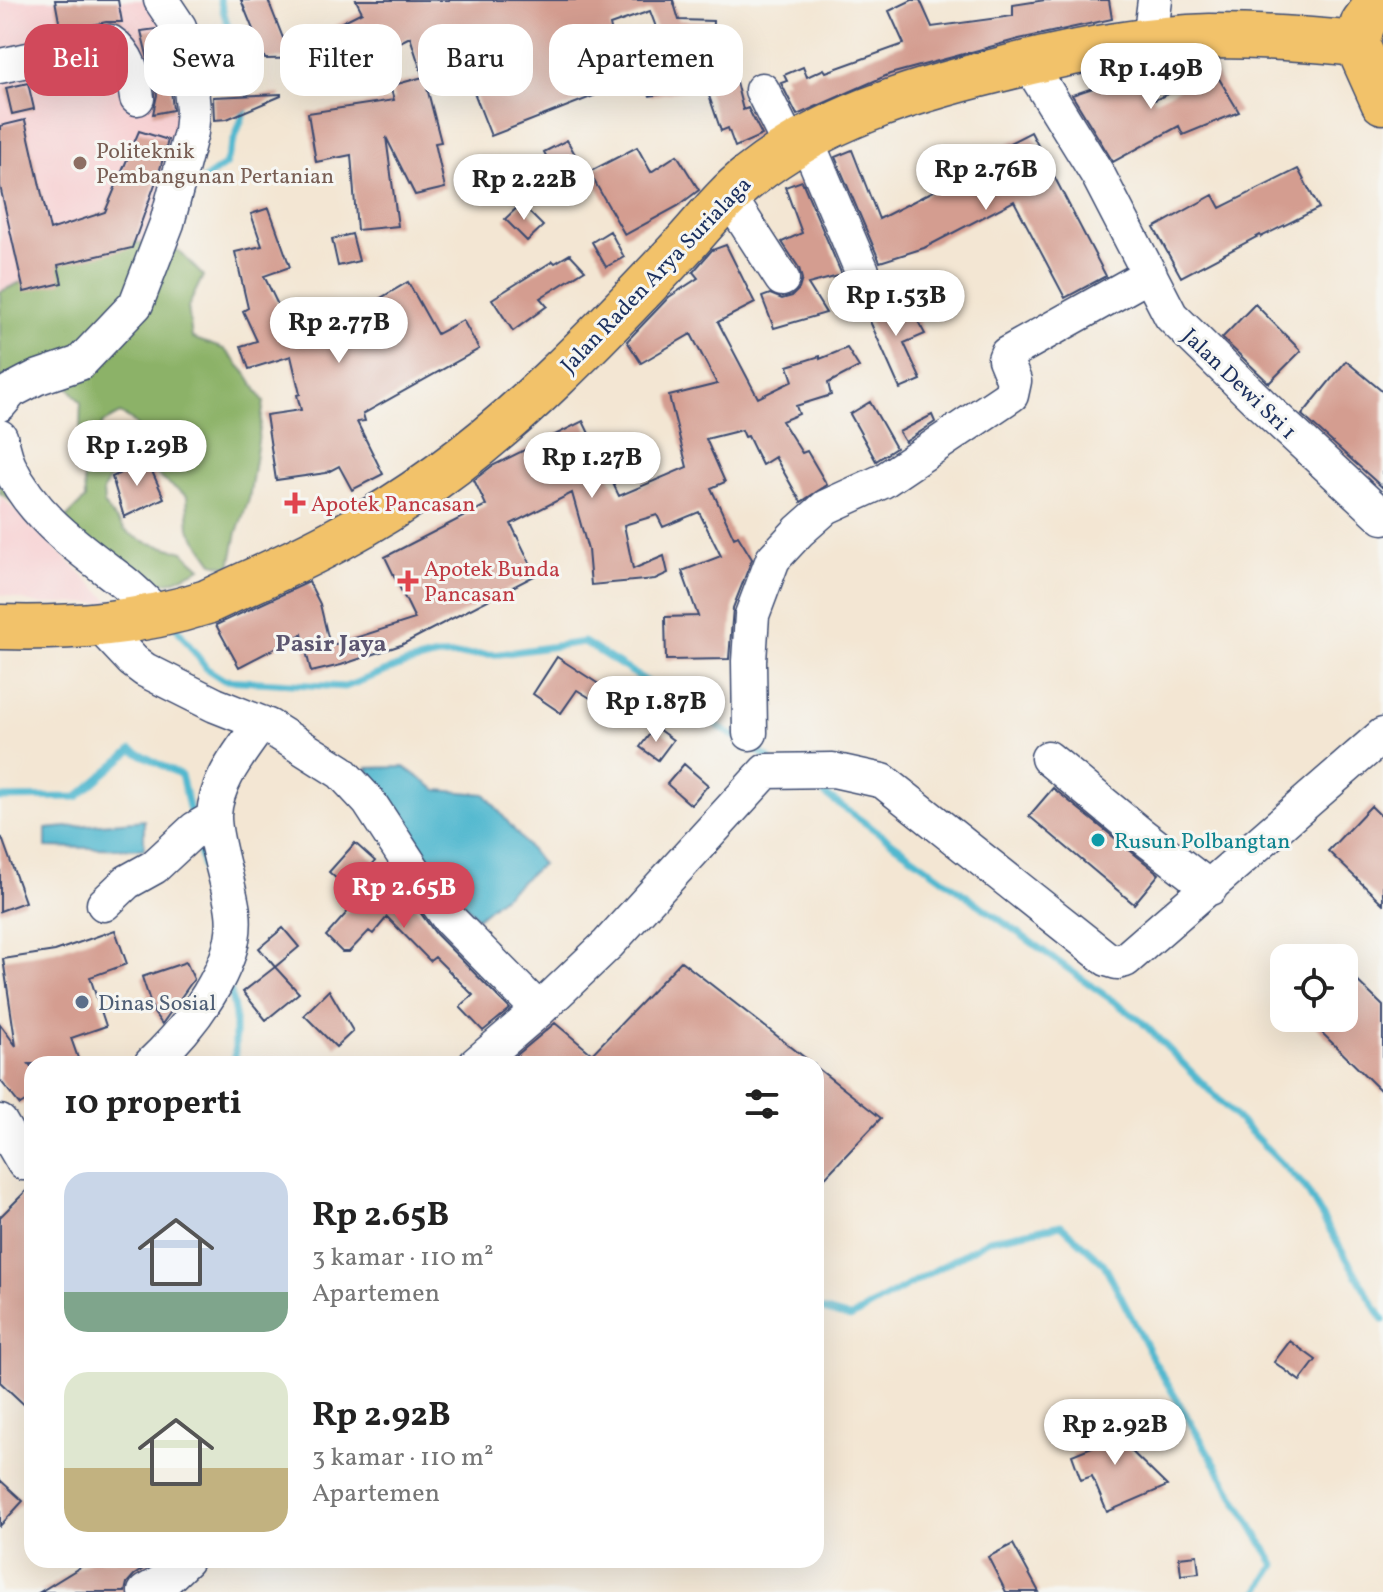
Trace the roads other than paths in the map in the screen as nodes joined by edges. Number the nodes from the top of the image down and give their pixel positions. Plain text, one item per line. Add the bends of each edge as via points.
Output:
1 (161, 0) edge
2 (1380, 0) edge
3 (1153, 20) edge
4 (1357, 44) junction
5 (1028, 62) junction
6 (0, 66) edge
7 (762, 90) dead end
8 (137, 98) dead end
9 (1383, 102) edge
10 (798, 143) junction
11 (729, 197) junction
12 (862, 271) dead end
13 (1150, 274) junction
14 (782, 279) dead end
15 (0, 404) edge
16 (0, 437) edge
17 (1383, 517) edge
18 (183, 609) junction
19 (100, 626) junction
20 (0, 627) edge
21 (261, 723) junction
22 (750, 733) dead end
23 (1383, 735) edge
24 (1048, 758) dead end
25 (194, 831) junction
26 (1210, 888) junction
27 (104, 904) dead end
28 (539, 1010) junction
29 (158, 1056) edge
30 (485, 1056) edge
31 (0, 1122) edge
32 (19, 1168) edge
33 (178, 1568) edge
34 (145, 1592) edge

1 - 15 street via 179,27 188,55 192,121 167,223 136,304 80,363 36,378 11,391
2 - 4 main road via 1363,23
3 - 4 main road, Jalan Raden Arya Surialaga via 1208,36
3 - 5 main road, Jalan Raden Arya Surialaga
4 - 9 main road
5 - 10 main road, Jalan Raden Arya Surialaga via 916,92
5 - 13 street, Jalan Dewi Sri 1 via 1098,175
6 - 8 street via 110,42 120,49 134,77
7 - 10 street
10 - 11 main road, Jalan Raden Arya Surialaga
10 - 12 street
11 - 14 street
11 - 18 main road, Jalan Raden Arya Surialaga via 551,381 426,486 338,540
13 - 17 street, Jalan Dewi Sri 1 via 1171,316 1190,337
13 - 22 street via 1007,354 1014,381 1011,395 883,481 826,507 773,559 752,615
16 - 18 street via 9,466 30,500 74,546 125,583
18 - 19 main road, Jalan Raden Arya Surialaga
19 - 20 main road, Jalan Raden Arya Surialaga
19 - 21 street via 145,670
21 - 25 street
21 - 28 street via 307,748 354,784 450,920
23 - 26 street
24 - 26 street
25 - 27 street
25 - 29 street via 234,914 233,947 203,1006
26 - 28 street via 1117,962 883,781 833,770 766,771 608,944
28 - 30 street
31 - 32 street
33 - 34 street

